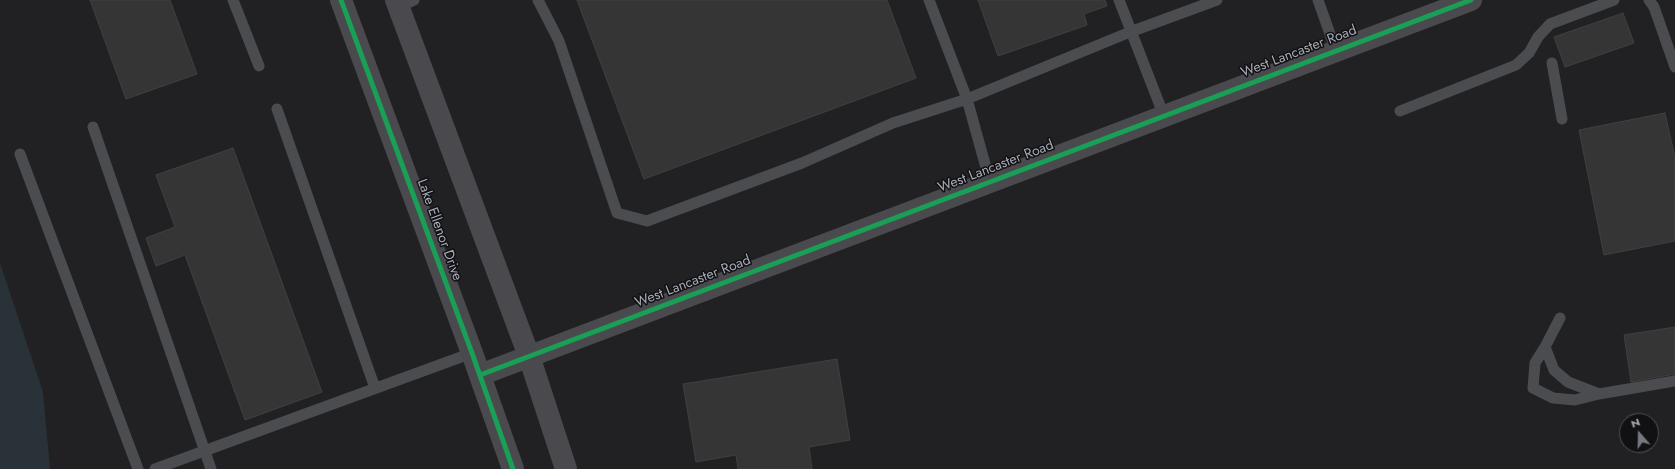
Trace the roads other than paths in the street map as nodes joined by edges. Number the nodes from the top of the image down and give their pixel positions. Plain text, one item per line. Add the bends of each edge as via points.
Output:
1 (233, 0) edge
2 (341, 0) edge
3 (538, 0) edge
4 (929, 0) edge
5 (1119, 0) edge
6 (1216, 0) edge
7 (1318, 0) edge
8 (1471, 0) edge
9 (1614, 0) edge
10 (1649, 0) edge
11 (403, 2) edge
12 (1130, 32) junction
13 (1336, 51) junction
14 (1552, 63) dead end
15 (259, 66) dead end
16 (1675, 67) edge
17 (967, 99) junction
18 (277, 109) dead end
19 (1400, 111) dead end
20 (1164, 116) junction
21 (1562, 120) dead end
22 (93, 127) dead end
23 (20, 154) dead end
24 (990, 182) junction
25 (1560, 318) dead end
26 (1544, 347) junction
27 (472, 353) junction
28 (529, 356) junction
29 (480, 375) junction
30 (1675, 381) edge
31 (375, 388) junction
32 (1599, 394) junction
33 (205, 450) junction
34 (138, 469) edge
35 (155, 469) edge
36 (211, 469) edge
37 (513, 469) edge
38 (566, 469) edge

1 - 15 lane
2 - 27 street, Lake Ellenor Drive
3 - 17 lane via 559,41 617,213 647,221 802,163 893,123
4 - 17 lane
5 - 12 lane
6 - 12 lane
7 - 13 lane
8 - 13 street, West Lancaster Road
9 - 19 lane via 1550,24 1544,37 1516,65
10 - 16 lane via 1654,7
11 - 28 street
12 - 17 lane
12 - 20 lane
13 - 20 street, West Lancaster Road
14 - 21 lane
17 - 24 lane
18 - 31 lane
20 - 24 street, West Lancaster Road
22 - 33 lane
23 - 34 lane
24 - 28 street, West Lancaster Road
25 - 26 lane
26 - 32 lane via 1554,370 1568,382
26 - 32 lane via 1535,363 1533,388 1553,398 1575,400
27 - 29 street, Lake Ellenor Drive
27 - 31 lane
28 - 29 street, West Lancaster Road
28 - 38 street
29 - 37 street, Lake Ellenor Drive
30 - 32 lane
31 - 33 lane
33 - 35 lane
33 - 36 lane

